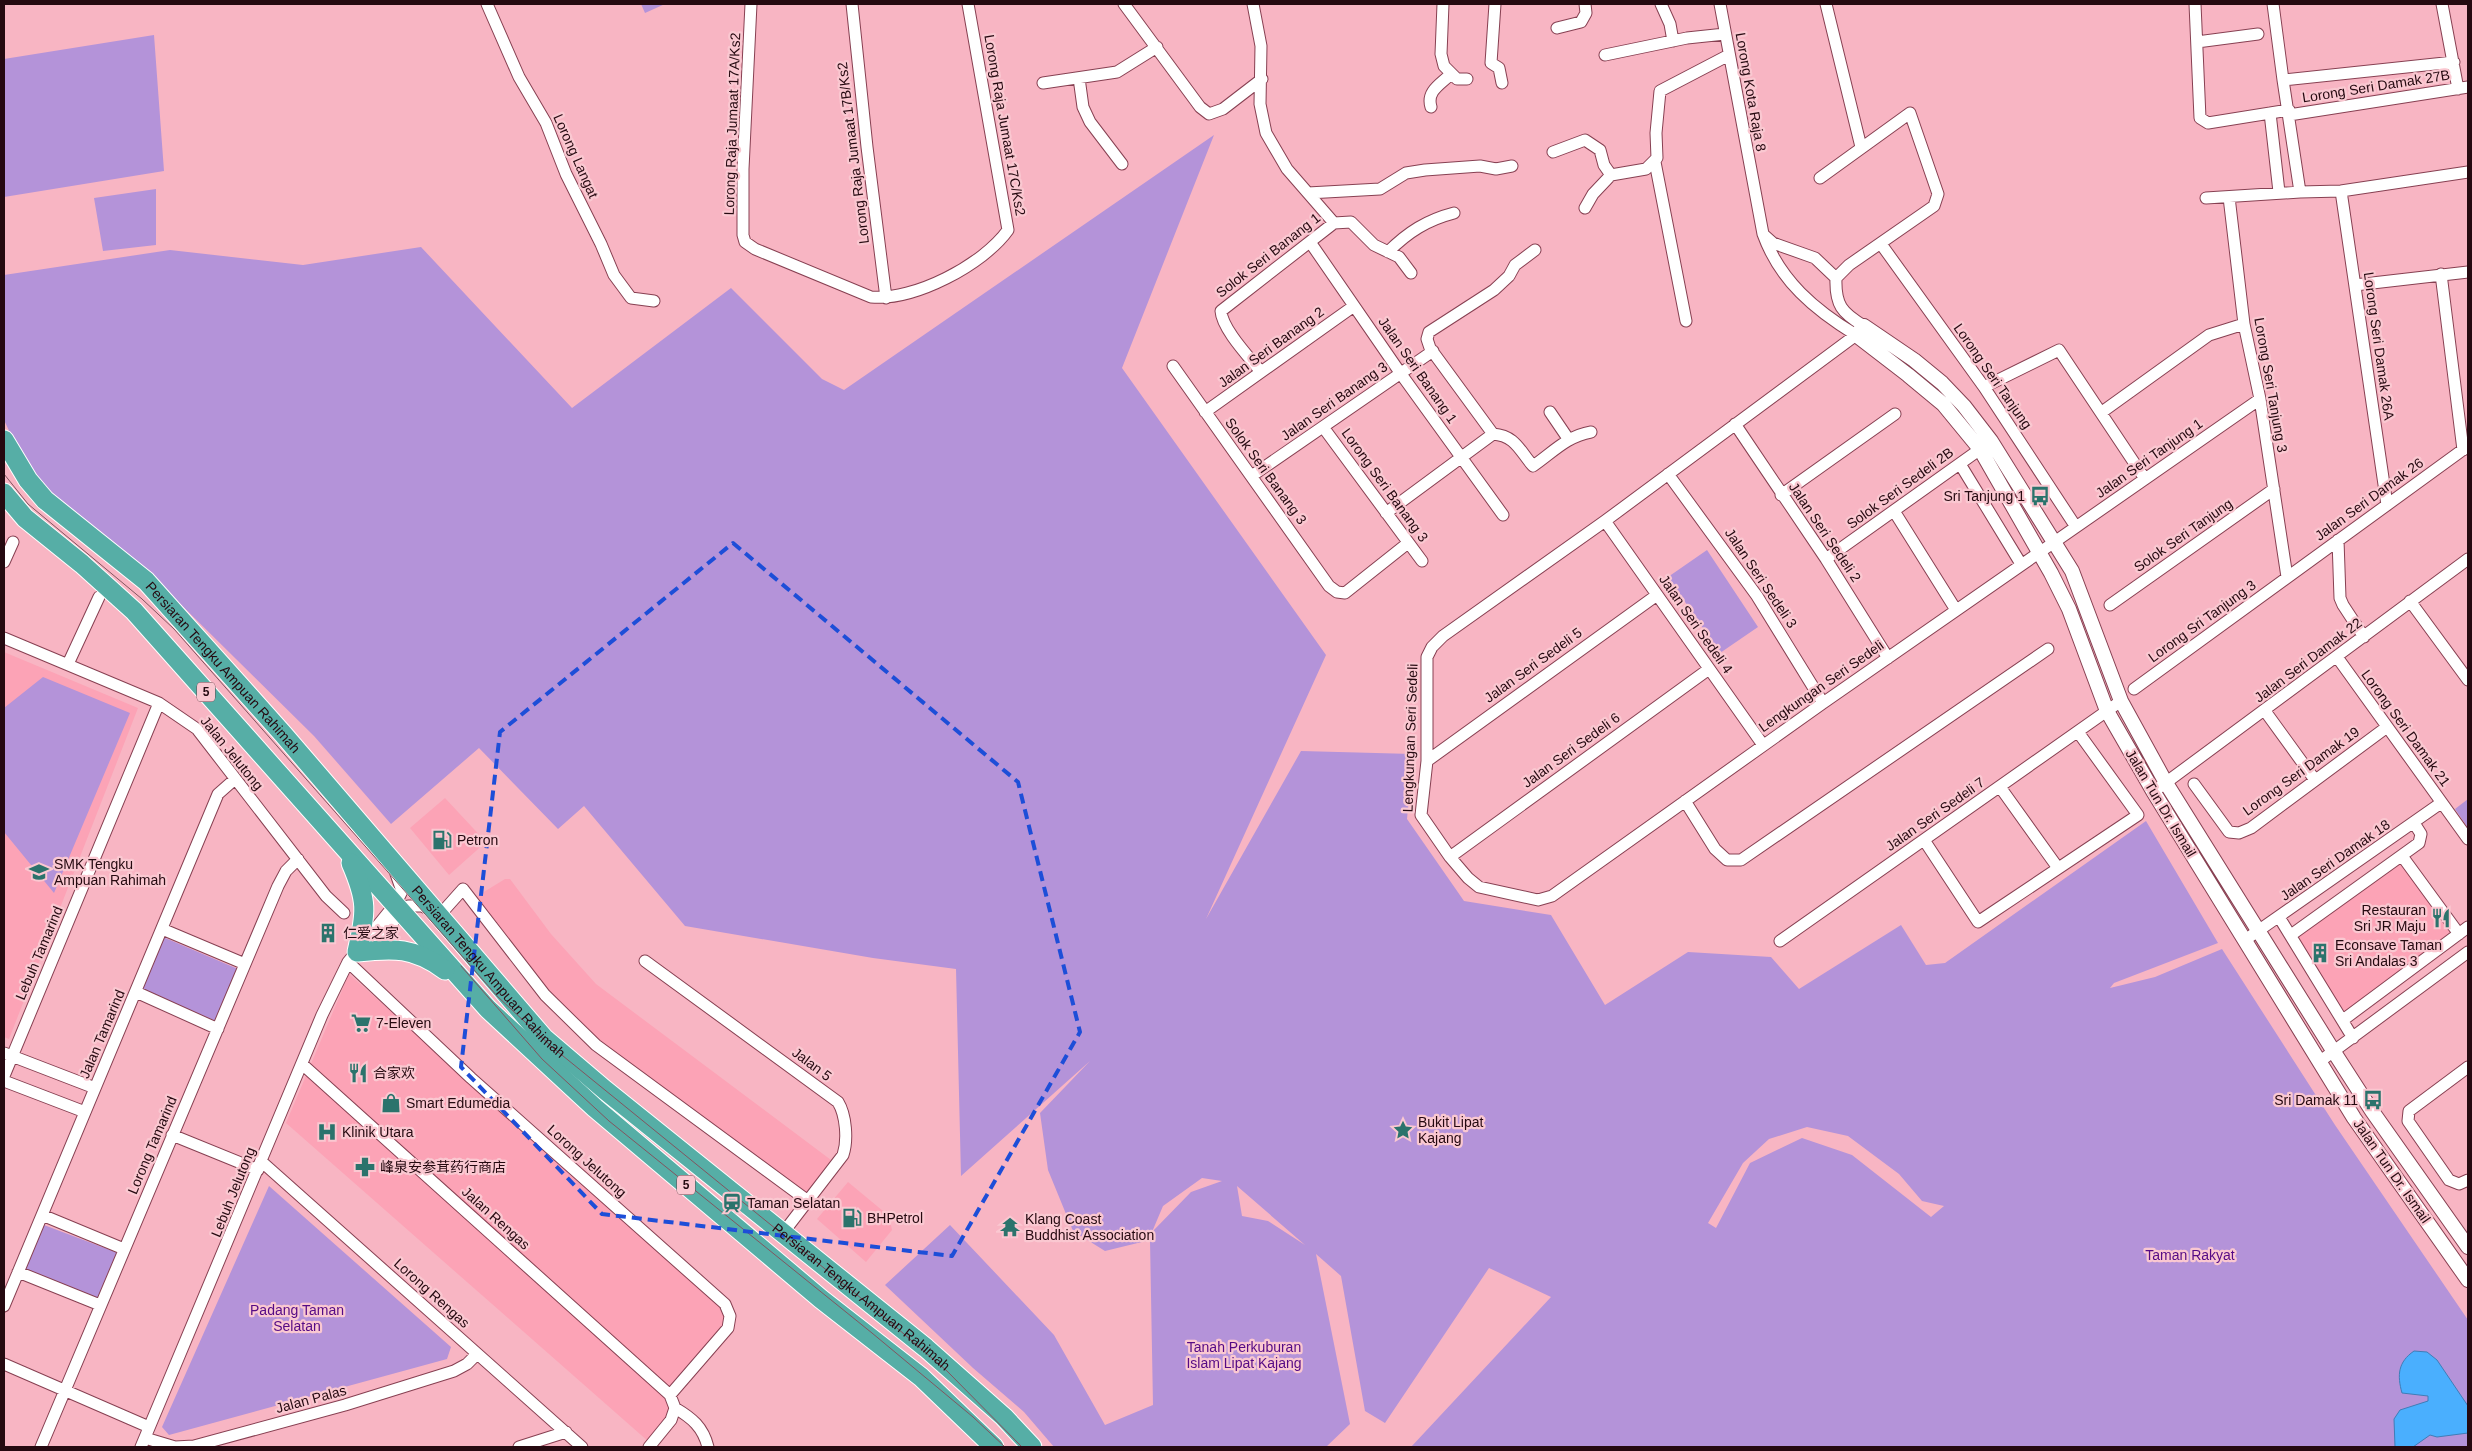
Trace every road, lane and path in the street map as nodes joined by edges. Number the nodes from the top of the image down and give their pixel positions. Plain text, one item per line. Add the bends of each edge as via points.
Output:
1 (487, 4) edge
2 (751, 4) edge
3 (852, 4) edge
4 (968, 4) edge
5 (1245, 4) edge
6 (1253, 4) edge
7 (1443, 4) edge
8 (1495, 4) edge
9 (1585, 4) edge
10 (1661, 4) edge
11 (1720, 4) edge
12 (1826, 4) edge
13 (2195, 4) edge
14 (2272, 4) edge
15 (2442, 4) edge
16 (1129, 6) edge
17 (1255, 17) junction
18 (1557, 28) dead end
19 (1725, 34) junction
20 (2258, 34) dead end
21 (1673, 41) junction
22 (2196, 42) junction
23 (1157, 47) junction
24 (1605, 55) dead end
25 (1729, 55) junction
26 (2454, 62) junction
27 (1451, 74) junction
28 (1079, 78) junction
29 (1262, 79) junction
30 (1467, 79) dead end
31 (2283, 80) junction
32 (1043, 83) dead end
33 (1502, 83) dead end
34 (2463, 88) edge
35 (1430, 107) dead end
36 (2289, 112) junction
37 (2270, 114) junction
38 (1861, 147) junction
39 (1553, 152) dead end
40 (1655, 162) junction
41 (1122, 164) dead end
42 (1512, 166) dead end
43 (2468, 172) edge
44 (1611, 175) junction
45 (1820, 178) dead end
46 (2341, 191) junction
47 (2279, 192) junction
48 (2300, 192) junction
49 (1308, 193) junction
50 (2230, 197) junction
51 (2206, 198) dead end
52 (1585, 208) dead end
53 (1454, 212) dead end
54 (1334, 223) junction
55 (1763, 234) junction
56 (1310, 242) junction
57 (1881, 244) junction
58 (1534, 250) dead end
59 (1388, 252) junction
60 (2468, 272) edge
61 (1411, 273) dead end
62 (2441, 274) junction
63 (1836, 278) junction
64 (2355, 285) junction
65 (886, 298) junction
66 (654, 301) dead end
67 (1354, 306) junction
68 (1686, 321) dead end
69 (2244, 324) junction
70 (1860, 331) junction
71 (1433, 352) junction
72 (1173, 366) dead end
73 (1261, 372) junction
74 (1401, 374) junction
75 (1984, 387) junction
76 (2260, 399) junction
77 (1205, 412) junction
78 (1550, 412) dead end
79 (2102, 412) junction
80 (1896, 414) dead end
81 (1735, 424) junction
82 (1324, 427) junction
83 (1592, 432) dead end
84 (1493, 434) junction
85 (4, 440) edge
86 (1569, 440) junction
87 (1986, 445) junction
88 (2466, 448) edge
89 (1461, 456) junction
90 (1960, 464) junction
91 (1668, 474) junction
92 (1253, 475) junction
93 (2145, 479) junction
94 (2274, 489) junction
95 (4, 493) edge
96 (1781, 495) junction
97 (2387, 505) junction
98 (1894, 510) junction
99 (1386, 513) junction
100 (1503, 515) dead end
101 (1605, 521) junction
102 (2076, 527) junction
103 (2338, 540) junction
104 (13, 542) dead end
105 (2054, 542) junction
106 (1408, 543) junction
107 (2039, 552) junction
108 (1826, 559) junction
109 (2468, 559) edge
110 (1422, 561) dead end
111 (4, 562) edge
112 (2021, 564) junction
113 (2287, 577) junction
114 (1657, 595) junction
115 (99, 597) dead end
116 (2410, 601) junction
117 (2110, 605) dead end
118 (1956, 610) junction
119 (2364, 637) junction
120 (4, 638) edge
121 (2048, 649) dead end
122 (2337, 657) junction
123 (1888, 658) junction
124 (68, 664) junction
125 (1709, 669) junction
126 (2468, 677) edge
127 (2134, 689) dead end
128 (2121, 701) junction
129 (159, 703) junction
130 (1823, 703) junction
131 (2107, 711) junction
132 (2265, 711) junction
133 (2387, 727) junction
134 (2078, 732) junction
135 (1763, 745) junction
136 (1427, 761) junction
137 (235, 779) junction
138 (2315, 780) junction
139 (2166, 783) junction
140 (2194, 784) dead end
141 (2000, 787) junction
142 (2153, 792) junction
143 (1685, 801) junction
144 (2441, 803) junction
145 (2414, 823) junction
146 (2468, 839) edge
147 (1924, 840) junction
148 (344, 848) junction
149 (2402, 856) junction
150 (1450, 857) junction
151 (298, 859) junction
152 (391, 860) junction
153 (2058, 868) junction
154 (399, 907) junction
155 (344, 913) dead end
156 (436, 914) junction
157 (2279, 917) junction
158 (162, 929) junction
159 (2463, 930) edge
160 (2257, 932) junction
161 (2291, 935) junction
162 (1780, 940) dead end
163 (2245, 940) junction
164 (2468, 952) edge
165 (352, 957) junction
166 (645, 961) dead end
167 (245, 964) junction
168 (136, 992) junction
169 (488, 1009) junction
170 (2343, 1020) junction
171 (218, 1029) junction
172 (2353, 1038) junction
173 (2334, 1052) junction
174 (8, 1055) edge
175 (2319, 1062) junction
176 (302, 1064) junction
177 (2468, 1067) edge
178 (4, 1076) edge
179 (4, 1080) edge
180 (95, 1088) junction
181 (85, 1112) junction
182 (172, 1135) junction
183 (260, 1166) junction
184 (2468, 1180) edge
185 (808, 1201) junction
186 (42, 1215) junction
187 (783, 1233) junction
188 (2468, 1247) edge
189 (124, 1249) junction
190 (18, 1272) junction
191 (2468, 1280) edge
192 (100, 1305) junction
193 (4, 1306) edge
194 (477, 1354) junction
195 (4, 1364) edge
196 (64, 1390) junction
197 (670, 1395) junction
198 (675, 1408) junction
199 (150, 1427) junction
200 (566, 1432) junction
201 (143, 1443) edge
202 (41, 1447) edge
203 (519, 1447) edge
204 (582, 1447) edge
205 (649, 1447) edge
206 (708, 1447) edge
207 (994, 1447) edge
208 (1032, 1447) edge

1 - 66 street, Lorong Langat via 518,77 546,123 566,174 614,275 630,298
2 - 65 street, Lorong Raja Jumaat 17A/Ks2 via 743,169 745,242 870,297
3 - 65 street, Lorong Raja Jumaat 17B/Ks2
4 - 65 street, Lorong Raja Jumaat 17C/Ks2 via 1008,230 996,244 950,276 925,288
5 - 17 street
6 - 17 street
7 - 27 street via 1441,54 1444,66
8 - 33 street via 1491,63 1499,68
9 - 18 street via 1586,12 1581,22
10 - 21 street
11 - 19 street, Lorong Kota Raja 8
12 - 38 street
13 - 22 street
14 - 31 street
15 - 26 street
16 - 23 street
17 - 29 street via 1261,46
19 - 21 street
19 - 25 street, Lorong Kota Raja 8
20 - 22 street
21 - 24 street
22 - 37 street, Lorong Seri Damak 27B via 2200,118 2208,123
23 - 28 street via 1117,72
23 - 29 street via 1200,107 1209,114 1223,108
25 - 40 street via 1660,91
25 - 55 street, Lorong Kota Raja 8
26 - 31 street
26 - 34 street
27 - 30 street via 1457,79
27 - 35 street via 1432,90 1428,100
28 - 32 street
28 - 41 street via 1083,106 1090,122
29 - 49 street via 1260,104 1266,133 1287,169
31 - 36 street
34 - 36 street, Lorong Seri Damak 27B
36 - 37 street, Lorong Seri Damak 27B
36 - 48 street
37 - 47 street
38 - 45 street
38 - 57 street via 1910,114 1938,194 1934,206
39 - 44 street via 1585,140 1600,150
40 - 44 street via 1646,169
40 - 68 street
42 - 49 street via 1425,170 1406,173 1380,189
43 - 46 street
44 - 52 street via 1592,194
46 - 48 street
46 - 64 street, Lorong Seri Damak 26A
47 - 48 street
47 - 50 street
49 - 54 street
50 - 51 street
50 - 69 street, Lorong Seri Tanjung 3
53 - 59 street via 1432,218 1409,231
54 - 56 street, Solok Seri Banang 1
54 - 59 street via 1351,222 1374,245
55 - 63 street via 1773,243 1815,258
55 - 70 street, Lorong Kota Raja 8 via 1784,275 1804,298 1828,318
56 - 67 street, Jalan Seri Banang 1
56 - 73 street, Solok Seri Banang 1 via 1221,311 1227,326
57 - 63 street via 1849,265
57 - 75 street, Lorong Seri Tanjung
58 - 71 street via 1515,265 1494,290 1430,332 1427,339
59 - 61 street via 1399,257
60 - 62 street
62 - 64 street
62 - 88 street
63 - 70 street via 1840,308
64 - 97 street, Lorong Seri Damak 26A
67 - 73 street, Jalan Seri Banang 2
67 - 74 street, Jalan Seri Banang 1
69 - 76 street, Lorong Seri Tanjung 3
69 - 79 street via 2209,335
70 - 81 street, Lengkungan Seri Sedeli
70 - 87 street, Jalan Tun Dr. Ismail via 1914,360 1942,383 1964,406
71 - 74 street, Jalan Seri Banang 3
71 - 84 street
72 - 77 street, Solok Seri Banang 3
73 - 77 street, Jalan Seri Banang 2
74 - 82 street, Jalan Seri Banang 3
74 - 89 street, Jalan Seri Banang 1
75 - 79 street via 2059,350
75 - 102 street, Lorong Seri Tanjung
76 - 93 street, Jalan Seri Tanjung 1
76 - 94 street, Lorong Seri Tanjung 3
77 - 92 street, Solok Seri Banang 3
78 - 86 street
79 - 93 street
80 - 96 street
81 - 91 street, Lengkungan Seri Sedeli
81 - 96 street, Jalan Seri Sedeli 2
82 - 92 street, Jalan Seri Banang 3
82 - 99 street, Lorong Seri Banang 3
83 - 86 street
84 - 86 street via 1506,435 1533,466
84 - 89 street
85 - 152 highway, Persiaran Tengku Ampuan Rahimah / 5 via 28,480 45,500 146,581
87 - 90 street, Solok Seri Sedeli 2B
87 - 105 street, Jalan Tun Dr. Ismail
87 - 107 street, Jalan Tun Dr. Ismail
88 - 97 street, Jalan Seri Damak 26
89 - 99 street
89 - 100 street, Jalan Seri Banang 1
90 - 98 street, Solok Seri Sedeli 2B
90 - 112 street
91 - 101 street, Lengkungan Seri Sedeli
91 - 130 street, Jalan Seri Sedeli 3 via 1757,596
92 - 106 street, Solok Seri Banang 3 via 1329,586 1337,592 1345,593
93 - 102 street, Jalan Seri Tanjung 1
94 - 113 street, Lorong Seri Tanjung 3
94 - 117 street, Solok Seri Tanjung
95 - 148 highway, Persiaran Tengku Ampuan Rahimah / 5 via 25,518 134,611
96 - 108 street, Jalan Seri Sedeli 2
97 - 103 street, Jalan Seri Damak 26
98 - 108 street, Solok Seri Sedeli 2B
98 - 118 street
99 - 106 street, Lorong Seri Banang 3
101 - 114 street, Jalan Seri Sedeli 4
101 - 136 street, Lengkungan Seri Sedeli via 1432,646 1427,657
102 - 105 street, Jalan Seri Tanjung 1
103 - 113 street, Jalan Seri Damak 26
103 - 119 street via 2340,598
104 - 111 street
105 - 107 street, Lengkungan Seri Sedeli
105 - 128 street, Jalan Tun Dr. Ismail via 2078,585
106 - 110 street, Lorong Seri Banang 3
107 - 112 street, Lengkungan Seri Sedeli
107 - 131 street, Jalan Tun Dr. Ismail via 2069,609
108 - 123 street, Jalan Seri Sedeli 2
109 - 116 street, Jalan Seri Damak 22
112 - 118 street, Lengkungan Seri Sedeli
113 - 127 street, Lorong Sri Tanjung 3
114 - 125 street, Jalan Seri Sedeli 4
114 - 136 street, Jalan Seri Sedeli 5
115 - 124 street
116 - 119 street, Jalan Seri Damak 22
116 - 126 street
118 - 123 street, Lengkungan Seri Sedeli
119 - 122 street, Jalan Seri Damak 22
120 - 124 street, Jalan Jelutong
121 - 143 street via 1741,860 1727,860 1715,849
122 - 132 street, Jalan Seri Damak 22
122 - 133 street, Lorong Seri Damak 21
123 - 130 street, Lengkungan Seri Sedeli
124 - 129 street, Jalan Jelutong
125 - 135 street, Jalan Seri Sedeli 4
125 - 150 street, Jalan Seri Sedeli 6
128 - 131 street, Jalan Seri Sedeli 7
128 - 139 street, Jalan Tun Dr. Ismail
129 - 137 street, Jalan Jelutong via 197,730
129 - 174 street, Lebuh Tamarind
130 - 135 street, Lengkungan Seri Sedeli
131 - 134 street, Jalan Seri Sedeli 7
131 - 142 street, Jalan Tun Dr. Ismail
132 - 138 street
132 - 139 street, Jalan Seri Damak 22
133 - 138 street, Lorong Seri Damak 19
133 - 144 street, Lorong Seri Damak 21
134 - 141 street, Jalan Seri Sedeli 7
134 - 153 street via 2138,814
135 - 143 street, Lengkungan Seri Sedeli
136 - 150 street, Lengkungan Seri Sedeli via 1421,815
137 - 151 street, Jalan Jelutong
137 - 158 street, Jalan Tamarind via 218,794
138 - 140 street, Lorong Seri Damak 19 via 2251,828 2239,833 2229,832
139 - 142 street, Jalan Seri Damak 22
139 - 160 street, Jalan Tun Dr. Ismail
141 - 147 street, Jalan Seri Sedeli 7
141 - 153 street
142 - 163 street, Jalan Tun Dr. Ismail
143 - 150 street, Lengkungan Seri Sedeli via 1552,896 1538,900 1479,887
144 - 145 street, Jalan Seri Damak 18
144 - 146 street, Lorong Seri Damak 21
145 - 149 street via 2421,840
145 - 157 street, Jalan Seri Damak 18
147 - 153 street via 1978,922
147 - 162 street, Jalan Seri Sedeli 7
148 - 154 highway, Persiaran Tengku Ampuan Rahimah / 5
148 - 165 highway via 365,900 365,916
149 - 159 street
149 - 161 street
151 - 155 street, Jalan Jelutong via 326,896
151 - 167 street, Lorong Tamarind via 286,871
152 - 154 street via 402,891
152 - 156 highway, Persiaran Tengku Ampuan Rahimah / 5
154 - 156 street via 413,905
154 - 165 street, Lebuh Jelutong
154 - 169 highway, Persiaran Tengku Ampuan Rahimah / 5
156 - 185 street via 463,890 545,995 596,1044
156 - 187 highway, Persiaran Tengku Ampuan Rahimah / 5 via 544,1038
157 - 160 street, Jalan Seri Damak 18
157 - 161 street
158 - 167 street
158 - 168 street, Jalan Tamarind
159 - 170 street
160 - 163 street, Jalan Seri Damak 18
160 - 173 street, Jalan Tun Dr. Ismail
161 - 170 street
163 - 175 street, Jalan Tun Dr. Ismail
164 - 172 street
165 - 169 highway via 396,949 417,952 428,957
165 - 176 street, Lebuh Jelutong
165 - 197 street, Lorong Jelutong via 471,1078 725,1304 730,1316 728,1328
166 - 185 street, Jalan 5 via 838,1102 845,1148 839,1162
167 - 171 street, Lorong Tamarind
168 - 171 street
168 - 180 street, Jalan Tamarind
169 - 207 highway, Persiaran Tengku Ampuan Rahimah / 5 via 595,1108 821,1299 921,1377
170 - 172 street
171 - 182 street, Lorong Tamarind
172 - 173 street
173 - 175 street
173 - 188 street, Jalan Tun Dr. Ismail
174 - 178 street, Lebuh Tamarind
174 - 180 street
175 - 191 street, Jalan Tun Dr. Ismail via 2354,1118
176 - 183 street, Lebuh Jelutong
176 - 197 street, Jalan Rengas
177 - 184 street via 2418,1102 2409,1111 2408,1121 2449,1180 2458,1184
179 - 181 street
180 - 181 street, Jalan Tamarind
181 - 186 street, Jalan Tamarind
182 - 183 street, Lorong Rengas
182 - 189 street, Lorong Tamarind
183 - 194 street, Lorong Rengas
183 - 199 street, Lebuh Jelutong
185 - 187 street, Jalan 5
186 - 189 street
186 - 190 street, Jalan Tamarind
187 - 208 highway, Persiaran Tengku Ampuan Rahimah / 5 via 971,1386
189 - 192 street, Lorong Tamarind
190 - 192 street
190 - 193 street, Jalan Tamarind
192 - 196 street, Lorong Tamarind
194 - 200 street, Lorong Rengas
194 - 201 street, Jalan Palas via 454,1371 345,1406 194,1446
195 - 196 street
196 - 199 street
196 - 202 street, Lorong Tamarind
197 - 198 street
198 - 205 street via 671,1420
198 - 206 street via 701,1428
199 - 201 street, Lebuh Jelutong
200 - 203 street
200 - 204 street, Lorong Rengas

